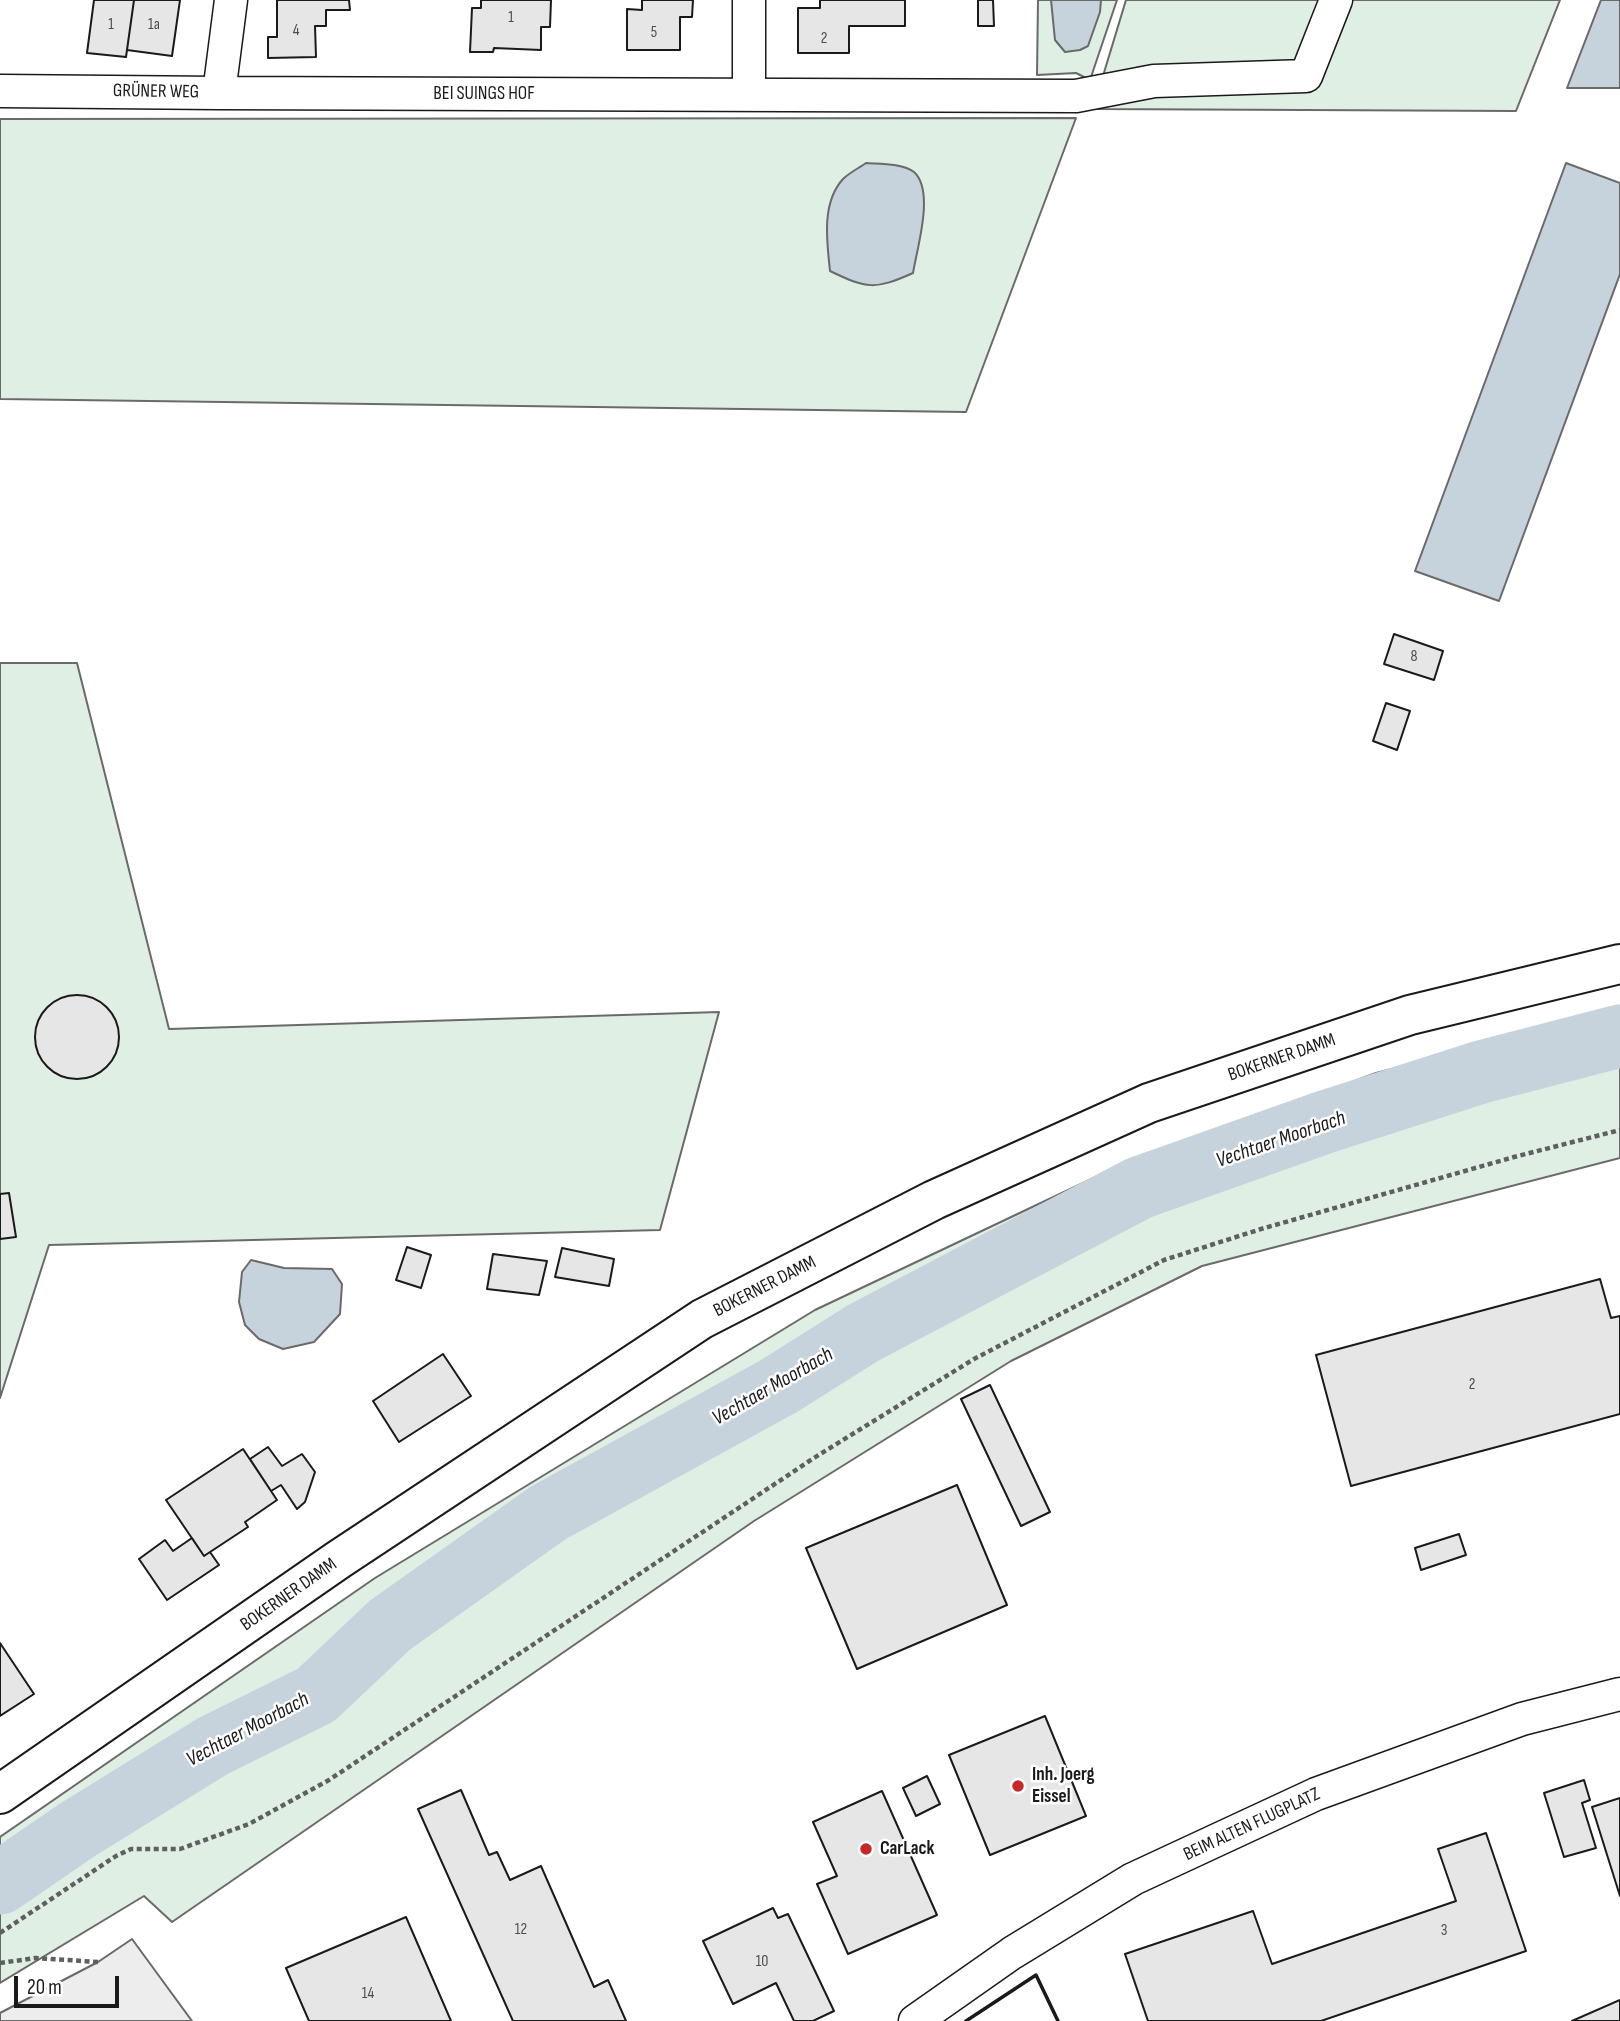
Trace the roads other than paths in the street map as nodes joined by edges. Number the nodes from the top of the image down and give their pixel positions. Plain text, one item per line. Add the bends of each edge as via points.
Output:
1 (231, 0) edge
2 (749, 0) edge
3 (1336, 0) edge
4 (0, 91) edge
5 (219, 93) junction
6 (749, 95) junction
7 (1620, 964) edge
8 (1620, 1694) edge
9 (0, 1794) edge
10 (915, 2021) edge

1 - 5 street, GRÜNER WEG
2 - 6 street
3 - 6 street, BEI SUINGS HOF via 1306,76 1154,80 1076,96
4 - 5 street, GRÜNER WEG
5 - 6 street, BEI SUINGS HOF
7 - 9 main road, BOKERNER DAMM via 1410,1015 1149,1103 848,1244 702,1319 338,1560
8 - 10 street, BEIM ALTEN FLUGPLATZ via 1522,1719 1304,1800 1133,1879 1012,1953

